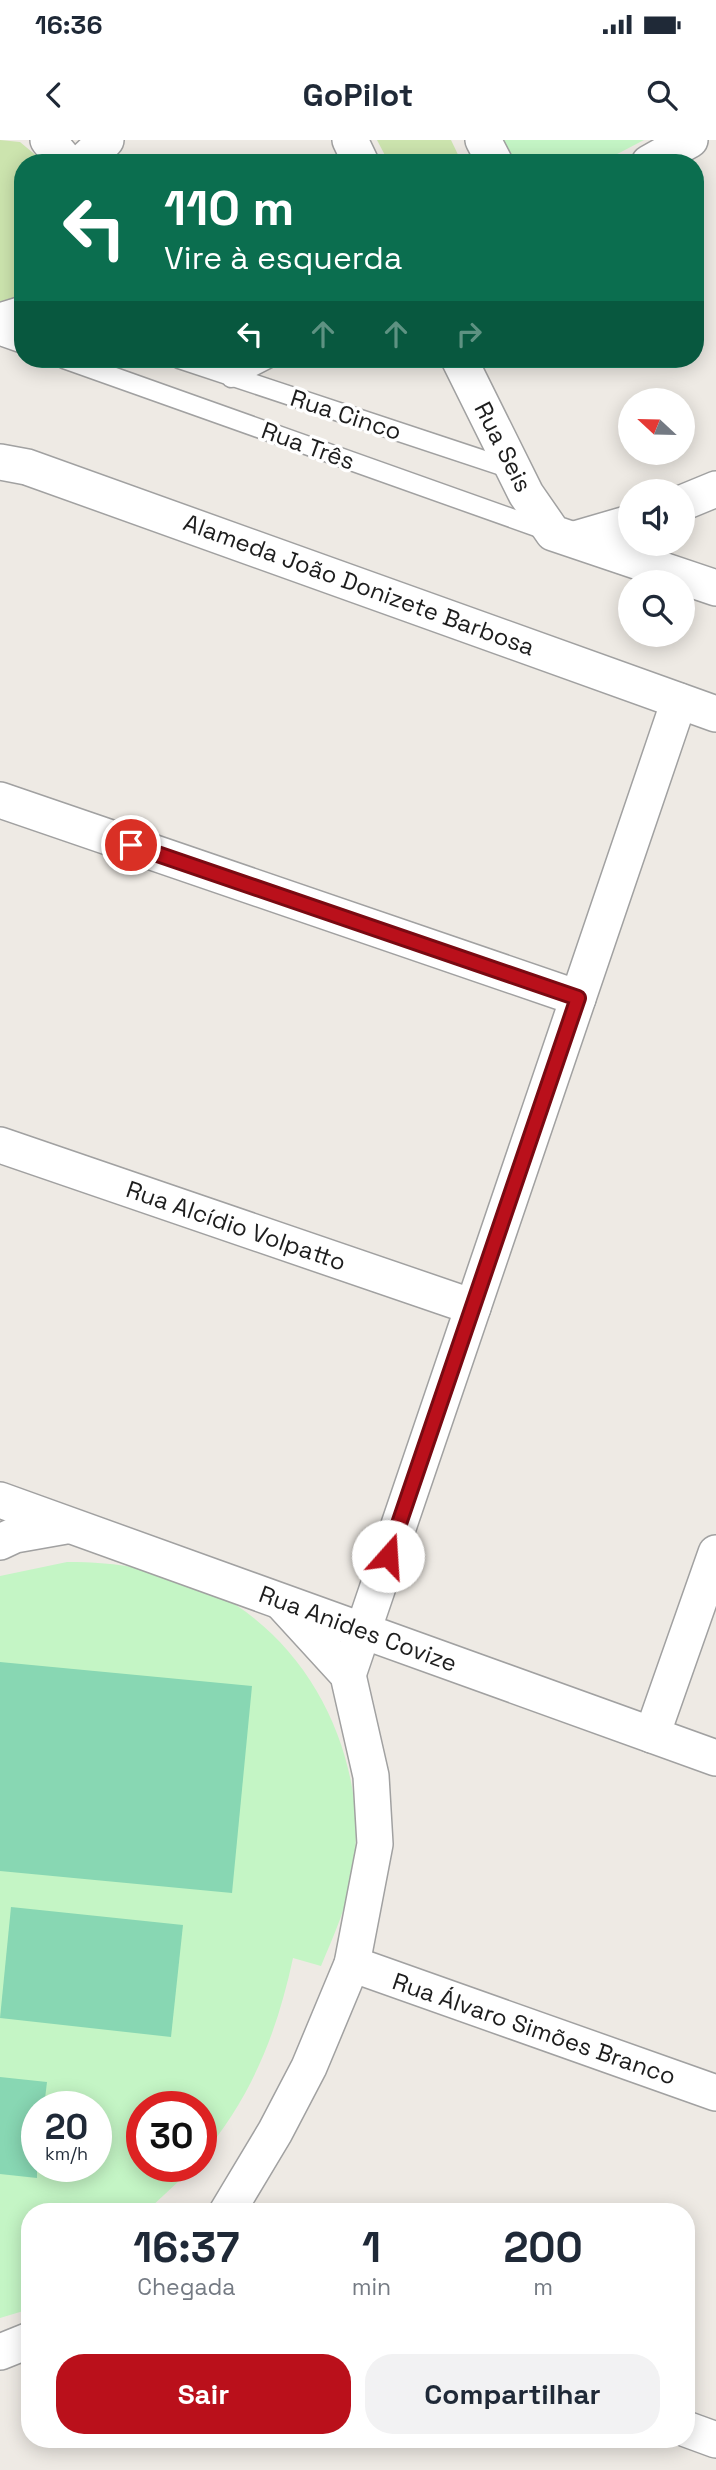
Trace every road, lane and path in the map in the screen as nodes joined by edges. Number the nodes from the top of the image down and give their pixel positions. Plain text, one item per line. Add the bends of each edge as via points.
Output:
1 (48, 140) edge
2 (106, 140) edge
3 (690, 140) edge
4 (60, 154) edge
5 (91, 154) edge
6 (665, 154) edge
7 (89, 368) edge
8 (204, 368) edge
9 (250, 368) edge
10 (463, 368) edge
11 (231, 377) junction
12 (0, 461) edge
13 (514, 470) junction
14 (716, 489) edge
15 (695, 498) edge
16 (618, 525) edge
17 (564, 536) junction
18 (716, 588) edge
19 (679, 701) junction
20 (716, 714) edge
21 (0, 800) edge
22 (578, 998) junction
23 (0, 1145) edge
24 (472, 1307) junction
25 (0, 1500) edge
26 (70, 1525) junction
27 (0, 1542) edge
28 (716, 1553) edge
29 (280, 1601) junction
30 (363, 1631) junction
31 (348, 1675) junction
32 (652, 1735) junction
33 (716, 1758) edge
34 (352, 1964) junction
35 (716, 2093) edge
36 (232, 2203) edge
37 (21, 2344) edge
38 (0, 2352) edge
39 (695, 2432) edge
40 (716, 2440) edge

1 - 4 street
2 - 5 street
3 - 6 street
7 - 17 lane, Rua Três
8 - 11 lane, Rua Cinco
9 - 11 lane
10 - 13 street, Rua Seis
11 - 13 lane, Rua Cinco
12 - 19 street, Alameda João Donizete Barbosa
13 - 17 street, Rua Seis via 536,512
14 - 15 street
16 - 17 street
17 - 18 street
19 - 20 street, Alameda João Donizete Barbosa
19 - 22 street
21 - 22 street
22 - 24 street
23 - 24 street, Rua Alcídio Volpatto
24 - 30 street
25 - 26 street, Rua Anides Covize
26 - 27 street
26 - 29 street, Rua Anides Covize
28 - 32 street
29 - 30 street, Rua Anides Covize
29 - 31 street
30 - 31 street
30 - 32 street, Rua Anides Covize
31 - 34 street via 371,1776 375,1844
32 - 33 street, Rua Anides Covize
34 - 35 street, Rua Álvaro Simões Branco
34 - 36 street via 309,2067
37 - 38 street
39 - 40 street

